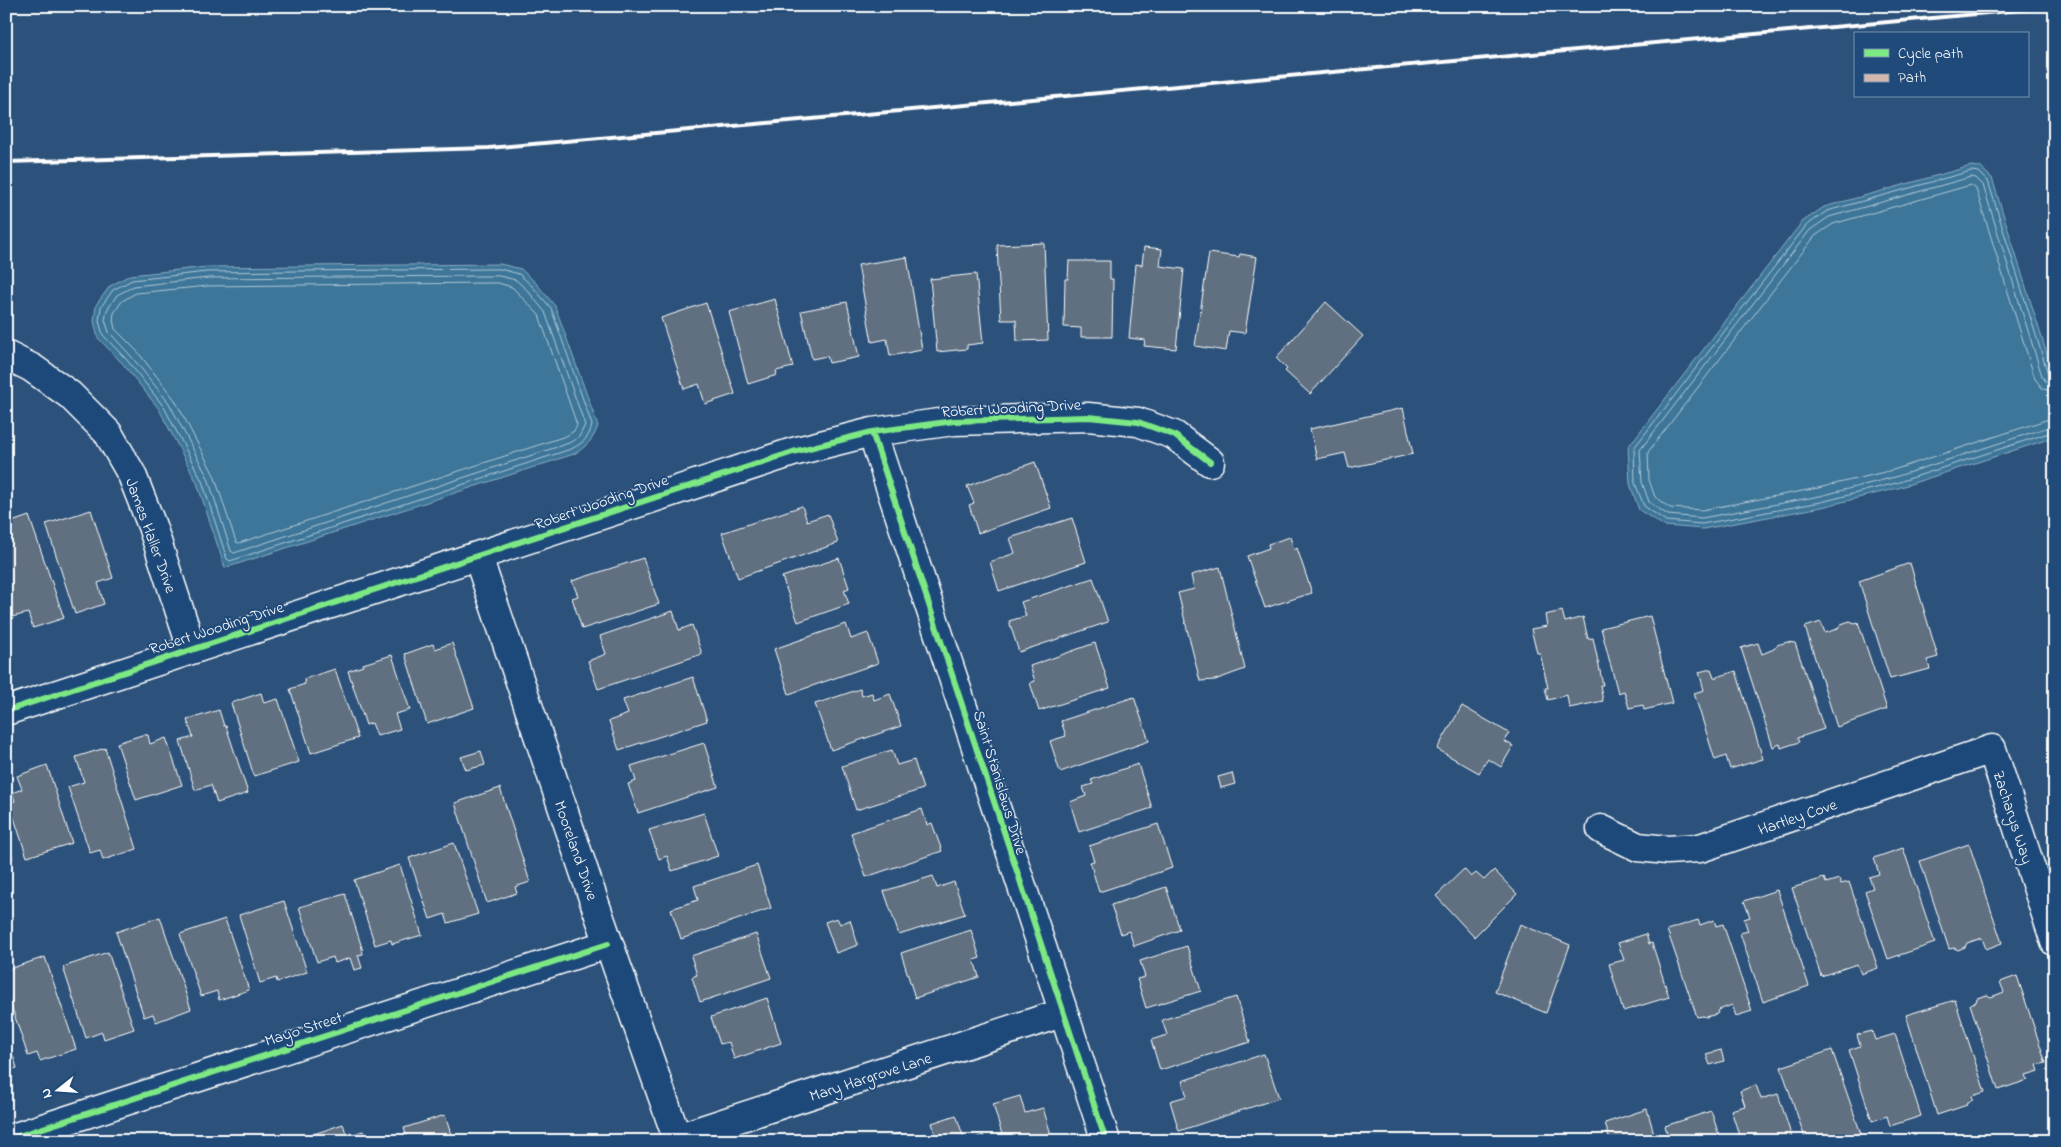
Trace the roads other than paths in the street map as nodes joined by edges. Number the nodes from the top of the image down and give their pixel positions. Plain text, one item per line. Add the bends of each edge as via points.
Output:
1 (6, 355) edge
2 (872, 432) junction
3 (1210, 462) dead end
4 (478, 558) junction
5 (192, 649) junction
6 (6, 711) edge
7 (1992, 749) joint
8 (1601, 828) dead end
9 (2055, 942) edge
10 (608, 944) junction
11 (1062, 1012) junction
12 (677, 1139) edge
13 (6, 1140) edge
14 (1106, 1141) edge

1 - 5 street, James Haller Drive via 70,394 108,433 132,476 152,526
2 - 3 street, Robert Wooding Drive via 954,421 1088,416 1138,422 1174,435
2 - 4 street, Robert Wooding Drive via 793,452
2 - 11 street, Saint Stanislaws Drive
4 - 5 street, Robert Wooding Drive
4 - 10 street, Mooreland Drive
5 - 6 street, Robert Wooding Drive
7 - 8 street, Hartley Cove via 1700,848 1667,850 1638,847
7 - 9 street, Zacharys Way
10 - 12 street, Mooreland Drive
10 - 13 street, Mayo Street
11 - 12 street, Mary Hargrove Lane
11 - 14 street, Saint Stanislaws Drive

